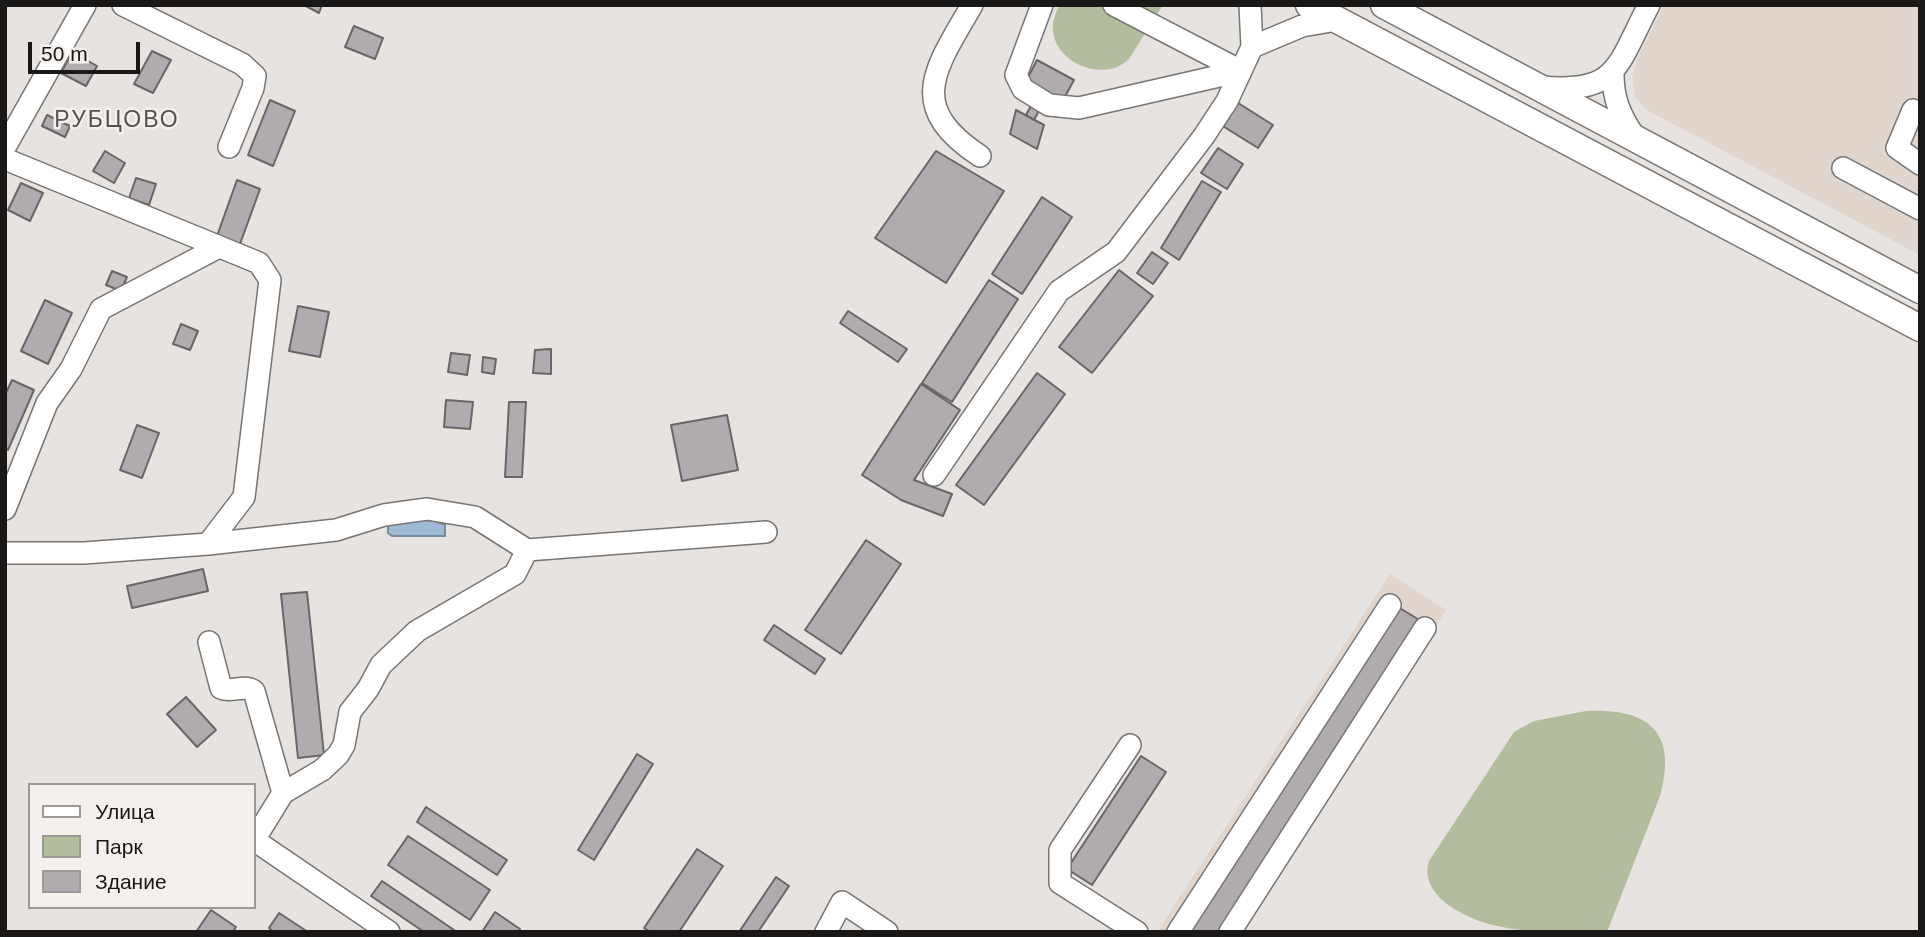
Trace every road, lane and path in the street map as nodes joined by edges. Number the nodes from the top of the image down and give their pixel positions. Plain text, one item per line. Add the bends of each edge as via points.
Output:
1 (85, 5) edge
2 (122, 5) edge
3 (972, 5) edge
4 (1042, 5) edge
5 (1114, 5) edge
6 (1251, 5) edge
7 (1309, 5) edge
8 (1384, 5) edge
9 (1649, 5) edge
10 (1337, 20) junction
11 (1252, 47) junction
12 (1241, 71) junction
13 (1613, 74) junction
14 (1540, 87) junction
15 (1917, 106) edge
16 (10, 125) edge
17 (1634, 136) junction
18 (5, 147) edge
19 (229, 147) dead end
20 (980, 156) dead end
21 (5, 159) edge
22 (1920, 164) edge
23 (1843, 167) dead end
24 (1920, 209) edge
25 (219, 247) junction
26 (1920, 290) edge
27 (1920, 328) edge
28 (934, 475) dead end
29 (5, 509) edge
30 (766, 533) dead end
31 (208, 544) junction
32 (527, 550) junction
33 (5, 553) edge
34 (1390, 605) dead end
35 (1425, 628) dead end
36 (209, 642) dead end
37 (1130, 745) dead end
38 (283, 793) junction
39 (256, 837) edge
40 (256, 841) edge
41 (389, 932) edge
42 (827, 932) edge
43 (887, 932) edge
44 (1137, 932) edge
45 (1178, 932) edge
46 (1230, 932) edge

1 - 16 street
2 - 19 street via 242,64 255,76
3 - 20 street via 937,65 931,96 941,121 956,140
4 - 12 street via 1016,75 1023,89 1049,105 1079,108
5 - 12 street
6 - 11 street
7 - 10 main road
8 - 14 main road
9 - 13 street
10 - 11 street via 1301,26
10 - 27 main road
11 - 12 street
12 - 28 street via 1204,136 1116,252 1059,291
13 - 14 street via 1597,84 1572,89
13 - 17 street via 1619,115
14 - 17 main road
15 - 22 street via 1897,148
16 - 18 street
17 - 26 main road
21 - 25 street
23 - 24 street
25 - 29 street via 101,309 42,414
25 - 31 street via 259,263 270,280 244,496
30 - 32 street
31 - 32 street via 335,530 384,515 427,509 475,517
31 - 33 street
32 - 38 street via 515,573 417,631 400,646 381,665 350,712 338,755
34 - 45 street
35 - 46 street
36 - 38 street via 221,688 254,691
37 - 44 street via 1060,850 1060,883
38 - 39 street
40 - 41 street
42 - 43 street via 842,902

